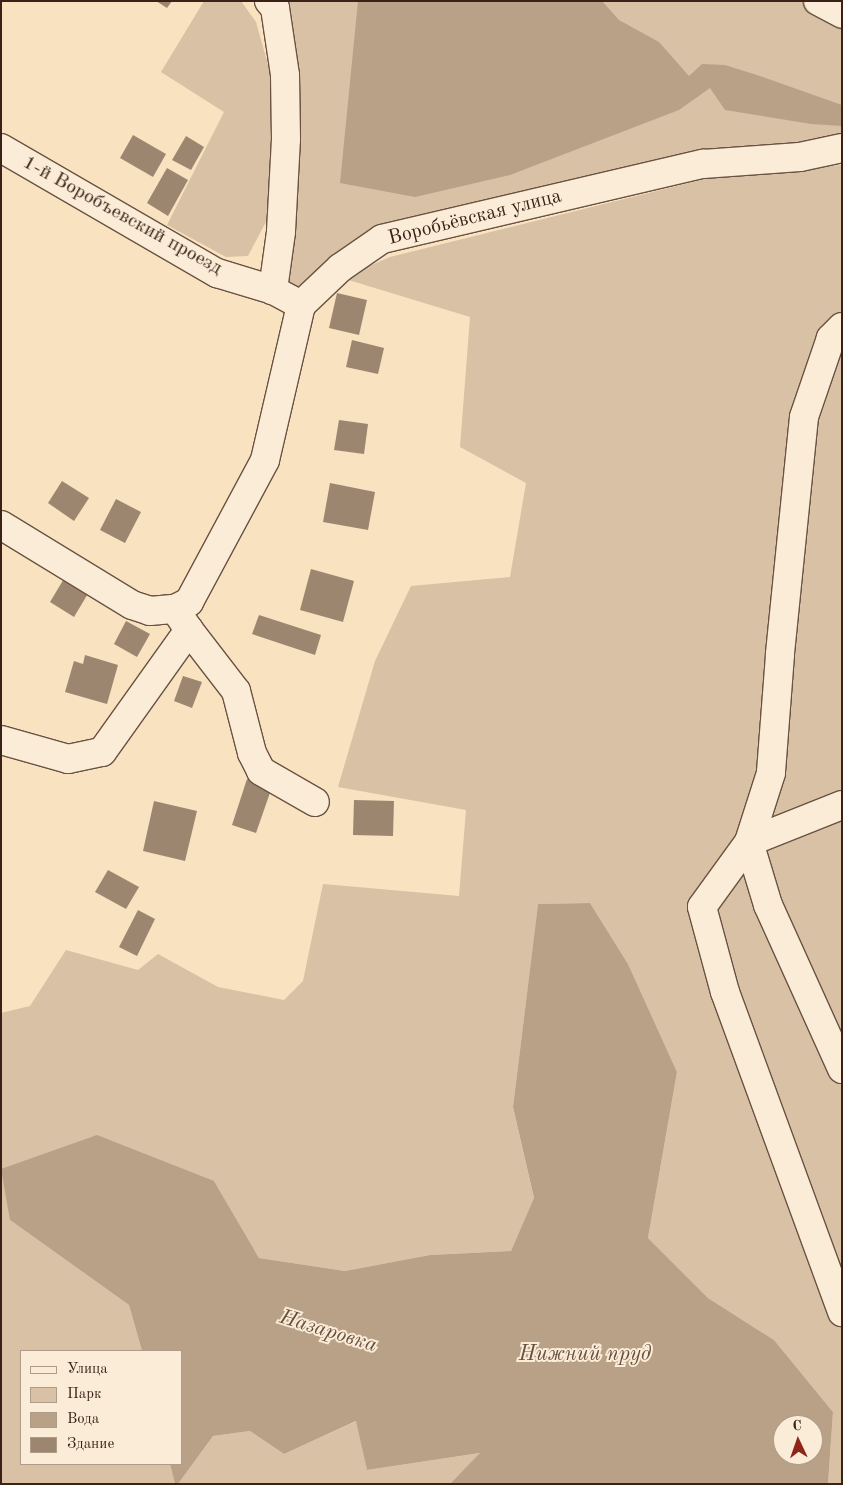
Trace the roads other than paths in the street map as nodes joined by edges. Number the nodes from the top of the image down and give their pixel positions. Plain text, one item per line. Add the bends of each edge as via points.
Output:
1 (269, 1) edge
2 (818, 1) edge
3 (842, 14) edge
4 (1, 148) edge
5 (842, 148) edge
6 (273, 290) junction
7 (301, 305) junction
8 (842, 327) edge
9 (1, 525) edge
10 (182, 620) junction
11 (1, 740) edge
12 (316, 802) dead end
13 (842, 806) edge
14 (749, 842) junction
15 (842, 1070) edge
16 (842, 1312) edge

1 - 6 street via 275,8 285,74 286,139
2 - 3 street
4 - 6 street, 1-й Воробъевский проезд via 217,273
5 - 7 street, Воробьёвская улица via 800,157 703,164 382,239 340,268
6 - 7 street, 1-й Воробъевский проезд
7 - 10 street via 265,460
8 - 14 street via 831,338 804,417 771,773
9 - 10 street via 132,605
10 - 11 street via 102,752 68,759
10 - 12 street via 236,691 252,753 261,771
13 - 14 street
14 - 15 street via 768,905
14 - 16 street via 702,907 725,992

